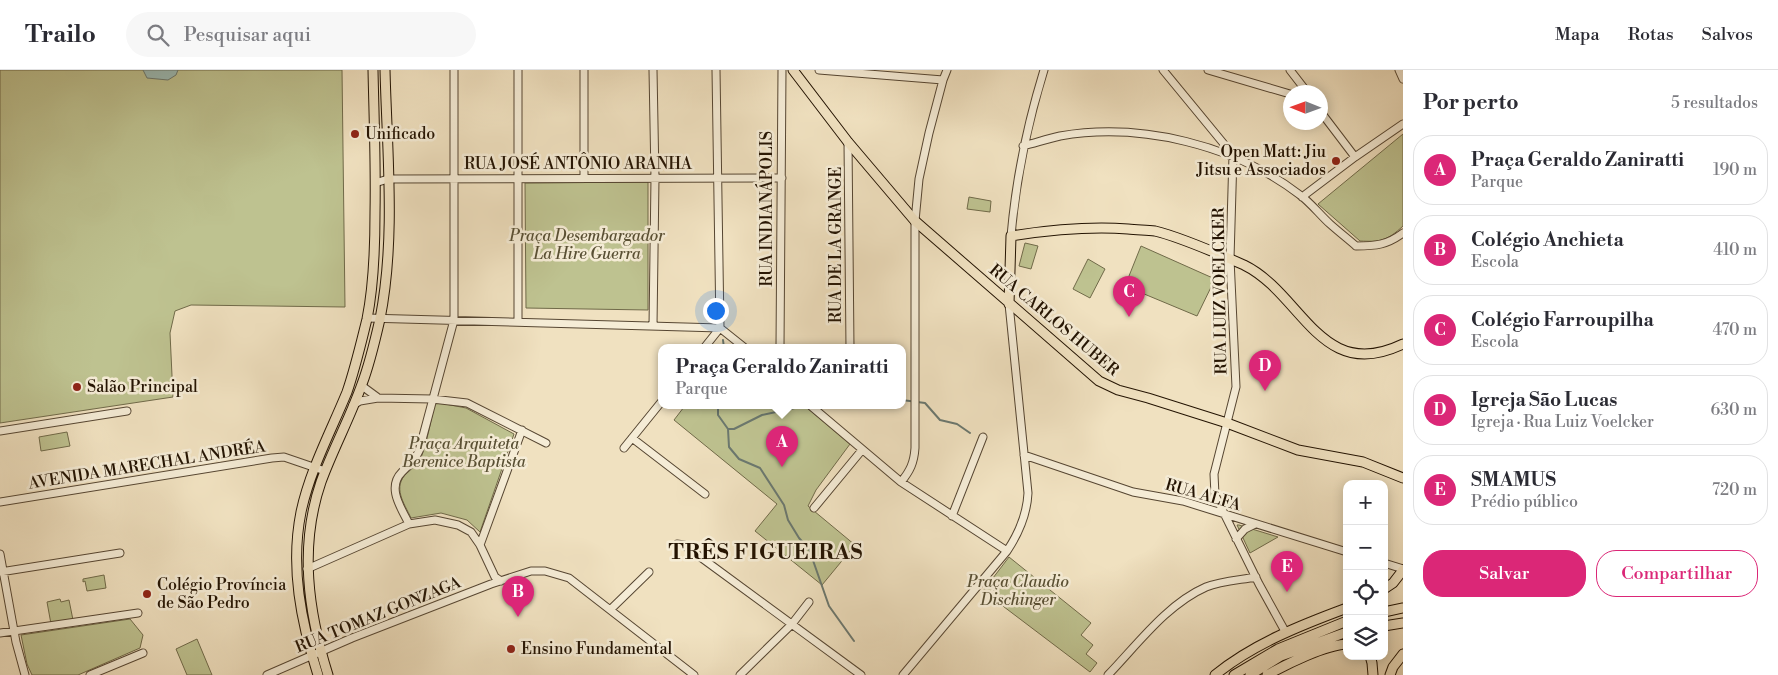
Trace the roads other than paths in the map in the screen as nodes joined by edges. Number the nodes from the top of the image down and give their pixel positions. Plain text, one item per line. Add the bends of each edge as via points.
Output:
1 (373, 70) edge
2 (385, 70) edge
3 (454, 70) edge
4 (518, 70) edge
5 (584, 70) edge
6 (653, 70) edge
7 (716, 70) edge
8 (782, 70) edge
9 (796, 70) edge
10 (819, 70) edge
11 (947, 70) edge
12 (1044, 70) edge
13 (1163, 70) edge
14 (1208, 70) edge
15 (1290, 70) edge
16 (1399, 70) edge
17 (1403, 79) edge
18 (942, 80) junction
19 (1302, 85) edge
20 (1283, 92) edge
21 (1328, 122) edge
22 (1403, 124) edge
23 (848, 142) junction
24 (1023, 146) junction
25 (1233, 155) junction
26 (1355, 157) junction
27 (455, 178) junction
28 (518, 178) junction
29 (584, 178) junction
30 (655, 178) junction
31 (717, 178) junction
32 (782, 178) junction
33 (388, 179) junction
34 (375, 184) junction
35 (1302, 197) junction
36 (915, 221) junction
37 (1403, 233) edge
38 (1010, 236) junction
39 (1230, 259) junction
40 (1008, 304) junction
41 (367, 318) junction
42 (380, 319) junction
43 (454, 320) junction
44 (518, 322) junction
45 (653, 326) junction
46 (720, 328) junction
47 (707, 344) edge
48 (740, 344) edge
49 (780, 344) edge
50 (850, 344) edge
51 (1403, 344) edge
52 (362, 386) junction
53 (378, 398) junction
54 (418, 398) junction
55 (432, 399) junction
56 (353, 405) junction
57 (658, 406) edge
58 (814, 409) edge
59 (127, 411) dead end
60 (428, 415) junction
61 (1228, 423) junction
62 (522, 430) junction
63 (0, 431) edge
64 (983, 437) dead end
65 (632, 438) junction
66 (546, 442) dead end
67 (1023, 444) junction
68 (624, 448) dead end
69 (862, 450) junction
70 (1024, 455) junction
71 (1036, 460) junction
72 (315, 468) junction
73 (326, 471) junction
74 (1403, 478) edge
75 (901, 482) junction
76 (705, 494) dead end
77 (0, 502) edge
78 (814, 508) dead end
79 (1224, 515) junction
80 (952, 516) junction
81 (1240, 519) junction
82 (409, 524) junction
83 (1254, 524) junction
84 (1232, 529) junction
85 (1236, 539) junction
86 (677, 544) dead end
87 (480, 545) junction
88 (1007, 551) junction
89 (1343, 551) edge
90 (120, 553) dead end
91 (0, 554) edge
92 (487, 561) junction
93 (1388, 564) edge
94 (307, 569) junction
95 (1403, 569) edge
96 (2, 572) edge
97 (649, 572) dead end
98 (1256, 577) junction
99 (509, 579) junction
100 (501, 581) junction
101 (491, 584) junction
102 (1388, 586) edge
103 (810, 602) dead end
104 (611, 609) junction
105 (1401, 609) edge
106 (1343, 610) edge
107 (1388, 611) edge
108 (138, 613) dead end
109 (792, 624) junction
110 (1343, 624) edge
111 (14, 631) junction
112 (0, 633) edge
113 (1286, 633) junction
114 (1343, 633) edge
115 (1343, 645) edge
116 (143, 654) dead end
117 (316, 654) junction
118 (1403, 654) edge
119 (1371, 660) edge
120 (24, 675) edge
121 (90, 675) edge
122 (267, 675) edge
123 (318, 675) edge
124 (328, 675) edge
125 (694, 675) edge
126 (740, 675) edge
127 (860, 675) edge
128 (903, 675) edge
129 (1108, 675) edge
130 (1215, 675) edge
131 (1234, 675) edge
132 (1250, 675) edge
133 (1267, 675) edge
134 (1373, 675) edge
135 (1390, 675) edge

1 - 34 main road
2 - 33 main road
3 - 27 street
4 - 28 street
5 - 29 street
6 - 30 street
7 - 31 street
8 - 32 street, RUA INDIANÁPOLIS
9 - 23 main road, RUA CARLOS HUBER
10 - 18 street
11 - 18 street
12 - 24 street
13 - 25 street
14 - 20 street
15 - 19 street
16 - 17 street
18 - 36 street via 919,179
21 - 26 street
22 - 26 street
23 - 36 main road, RUA CARLOS HUBER
23 - 50 street, RUA DE LA GRANGE
24 - 25 street via 1060,136 1117,132 1166,137
24 - 38 street
25 - 35 street
25 - 39 street, RUA LUIZ VOELCKER
26 - 35 street
27 - 28 street, RUA JOSÉ ANTÔNIO ARANHA
27 - 33 street, RUA JOSÉ ANTÔNIO ARANHA
27 - 43 street
28 - 29 street, RUA JOSÉ ANTÔNIO ARANHA
28 - 44 street
29 - 30 street, RUA JOSÉ ANTÔNIO ARANHA
30 - 31 street, RUA JOSÉ ANTÔNIO ARANHA
30 - 45 street
31 - 32 street, RUA JOSÉ ANTÔNIO ARANHA
31 - 46 street
32 - 49 street, RUA INDIANÁPOLIS
33 - 34 street, RUA JOSÉ ANTÔNIO ARANHA
33 - 42 main road via 390,244
34 - 41 main road via 374,252
35 - 37 street via 1356,246 1378,246
36 - 40 main road, RUA CARLOS HUBER
36 - 75 street via 916,448 914,462
38 - 39 main road via 1070,229 1154,231
38 - 40 main road
39 - 51 main road via 1262,277 1332,345 1365,355
39 - 61 street, RUA LUIZ VOELCKER via 1236,387
40 - 61 main road, RUA CARLOS HUBER via 1111,388
40 - 67 street
41 - 42 street
41 - 72 main road via 347,390
42 - 43 street
42 - 52 main road
43 - 44 street
43 - 55 street
44 - 45 street
45 - 46 street
46 - 47 street
46 - 48 street
52 - 53 street
52 - 56 main road
53 - 54 street
53 - 56 street
54 - 55 street
54 - 60 street
55 - 60 street
55 - 62 street via 467,403
56 - 73 main road
57 - 65 street
58 - 69 street
59 - 63 street
60 - 82 street via 417,456 399,475 395,485 396,496
61 - 74 main road, RUA CARLOS HUBER via 1298,450 1363,462
61 - 79 street, RUA LUIZ VOELCKER via 1214,474 1215,496
62 - 66 street
62 - 87 street
64 - 80 street
65 - 68 street
65 - 76 street
67 - 70 street
67 - 71 street
69 - 75 street
69 - 78 street
70 - 71 street, RUA ALFA
70 - 88 street via 1028,493 1026,513
71 - 79 street, RUA ALFA via 1133,492 1184,501
72 - 73 street, AVENIDA MARECHAL ANDRÉA
72 - 77 street, AVENIDA MARECHAL ANDRÉA via 284,457 272,458
72 - 117 main road via 301,512 297,565 302,617
73 - 94 main road via 313,513
75 - 80 street
79 - 81 street, RUA ALFA
79 - 84 street, RUA LUIZ VOELCKER
80 - 88 street
81 - 83 street, RUA ALFA
81 - 84 street via 1233,522
82 - 87 street via 435,520 458,524 471,532
82 - 94 street
83 - 85 street
83 - 89 street, RUA ALFA
84 - 85 street, RUA LUIZ VOELCKER
85 - 98 street, RUA LUIZ VOELCKER
86 - 109 street via 684,545
87 - 92 street
88 - 128 street
90 - 96 street
91 - 96 street
92 - 99 street
92 - 100 street via 495,577
92 - 101 street
93 - 95 street
94 - 117 main road
95 - 102 main road
96 - 111 street
97 - 104 street
98 - 113 street, RUA LUIZ VOELCKER
98 - 129 street via 1208,586 1190,595 1174,607
99 - 100 street, RUA TOMAZ GONZAGA
99 - 104 street, RUA TOMAZ GONZAGA via 530,571 554,572 569,578
100 - 101 street, RUA TOMAZ GONZAGA
101 - 117 street, RUA TOMAZ GONZAGA
103 - 109 street
104 - 125 street, RUA TOMAZ GONZAGA
105 - 107 main road
106 - 113 main road
108 - 111 street
109 - 126 street
109 - 127 street
110 - 131 main road via 1278,649
111 - 112 street
111 - 120 street
113 - 130 main road via 1232,661
114 - 132 main road via 1282,656
115 - 133 main road via 1299,659
116 - 121 street
117 - 122 street, RUA TOMAZ GONZAGA
117 - 123 main road
117 - 124 main road
118 - 135 main road
119 - 134 main road

